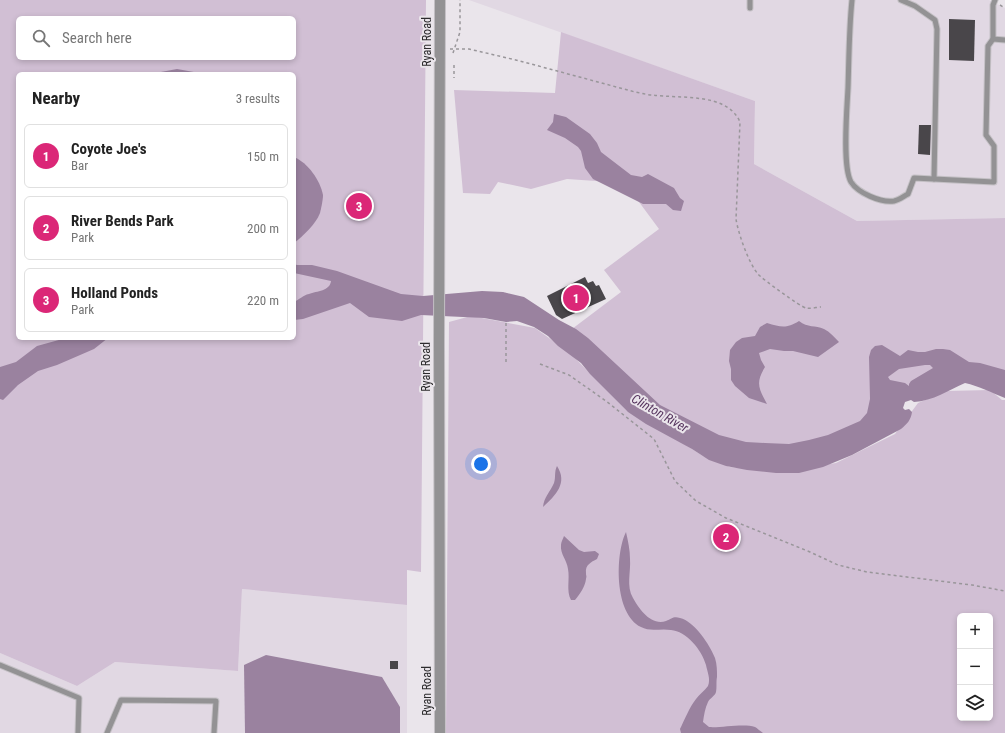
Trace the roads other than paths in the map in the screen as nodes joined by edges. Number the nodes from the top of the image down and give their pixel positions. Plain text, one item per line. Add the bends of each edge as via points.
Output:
1 (440, 0) edge
2 (750, 0) edge
3 (852, 0) edge
4 (901, 0) edge
5 (995, 0) edge
6 (750, 8) dead end
7 (993, 39) junction
8 (1005, 40) edge
9 (934, 179) junction
10 (0, 665) edge
11 (78, 733) edge
12 (107, 733) edge
13 (214, 733) edge
14 (440, 733) edge

1 - 14 street, Ryan Road
2 - 6 lane
3 - 9 lane via 846,140 847,171 851,182 876,199 894,201 908,194 914,178
4 - 9 lane via 915,6 934,20 937,29
5 - 7 lane
7 - 8 lane
7 - 9 lane via 988,46 986,135 994,146 994,182
10 - 11 lane via 79,698
12 - 13 lane via 121,700 216,701

